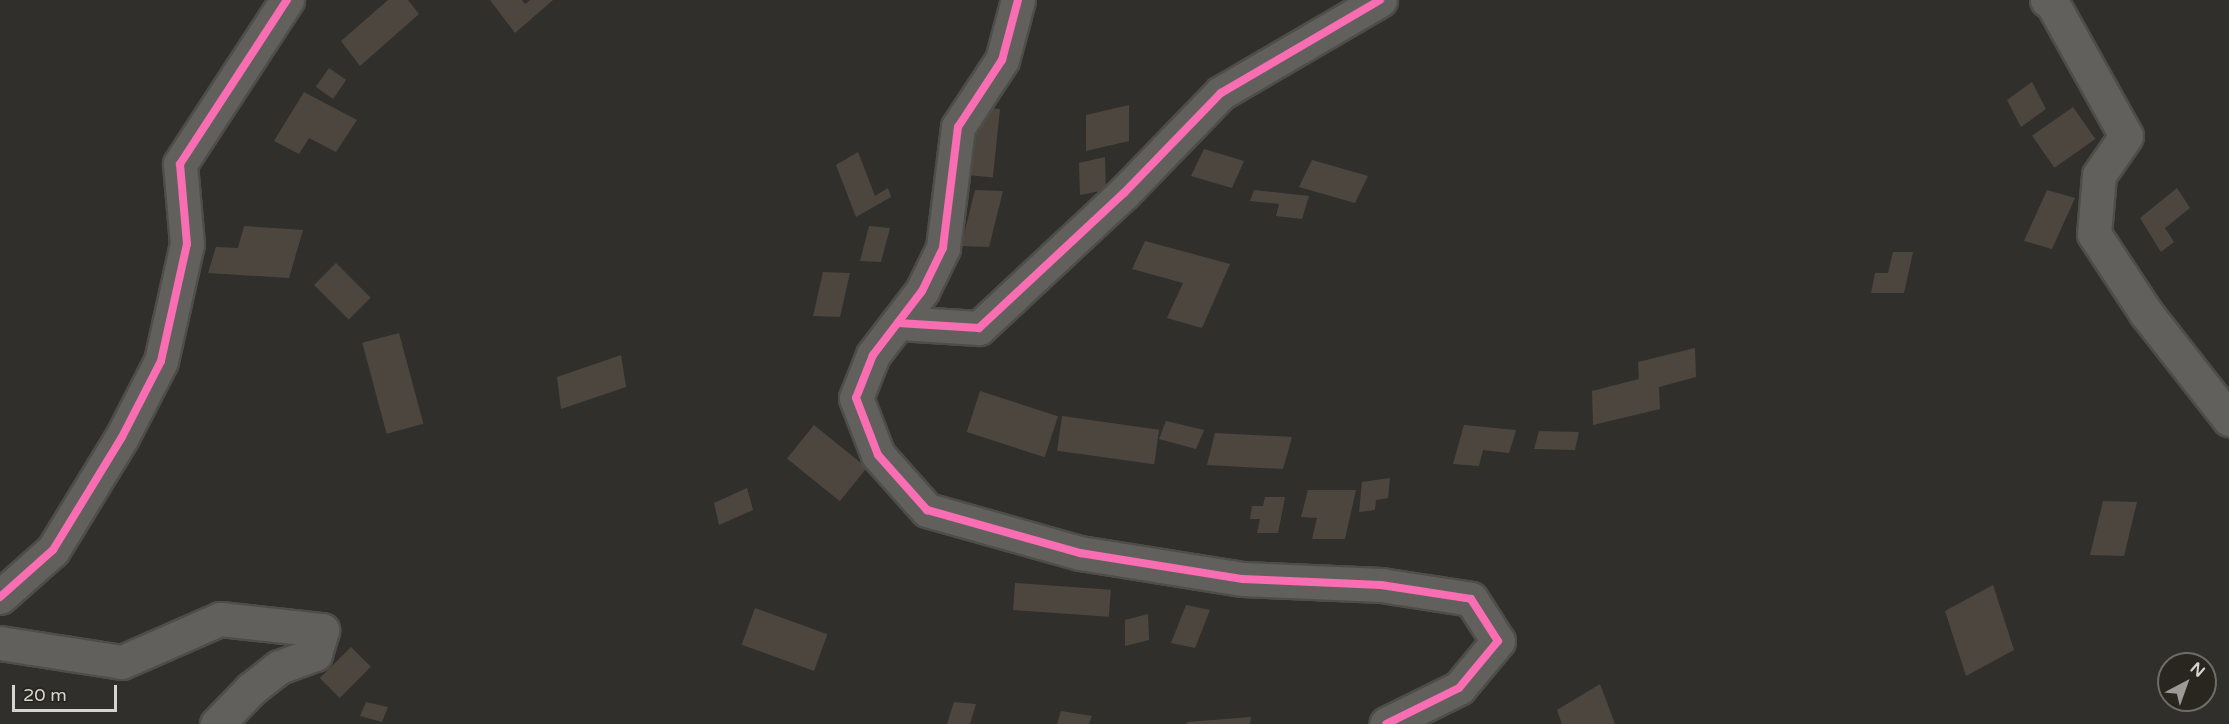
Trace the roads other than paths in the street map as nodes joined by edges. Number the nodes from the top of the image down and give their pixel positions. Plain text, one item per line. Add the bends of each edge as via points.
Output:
1 (287, 0) edge
2 (1018, 0) edge
3 (1380, 0) edge
4 (2047, 0) edge
5 (898, 323) junction
6 (2229, 419) edge
7 (0, 597) edge
8 (0, 643) edge
9 (217, 724) edge
10 (1386, 724) edge

1 - 7 street via 180,164 187,244 160,362 122,436 53,550
2 - 5 street via 1002,60 958,127 943,248 922,291
3 - 5 street via 1221,93 1124,194 979,328
4 - 6 street via 2126,136 2099,176 2094,234 2146,313
5 - 10 street via 873,355 856,398 878,455 927,510 1080,554 1243,579 1381,585 1471,599 1498,642 1459,688
8 - 9 street via 122,662 220,619 322,630 315,654 279,667 251,688

